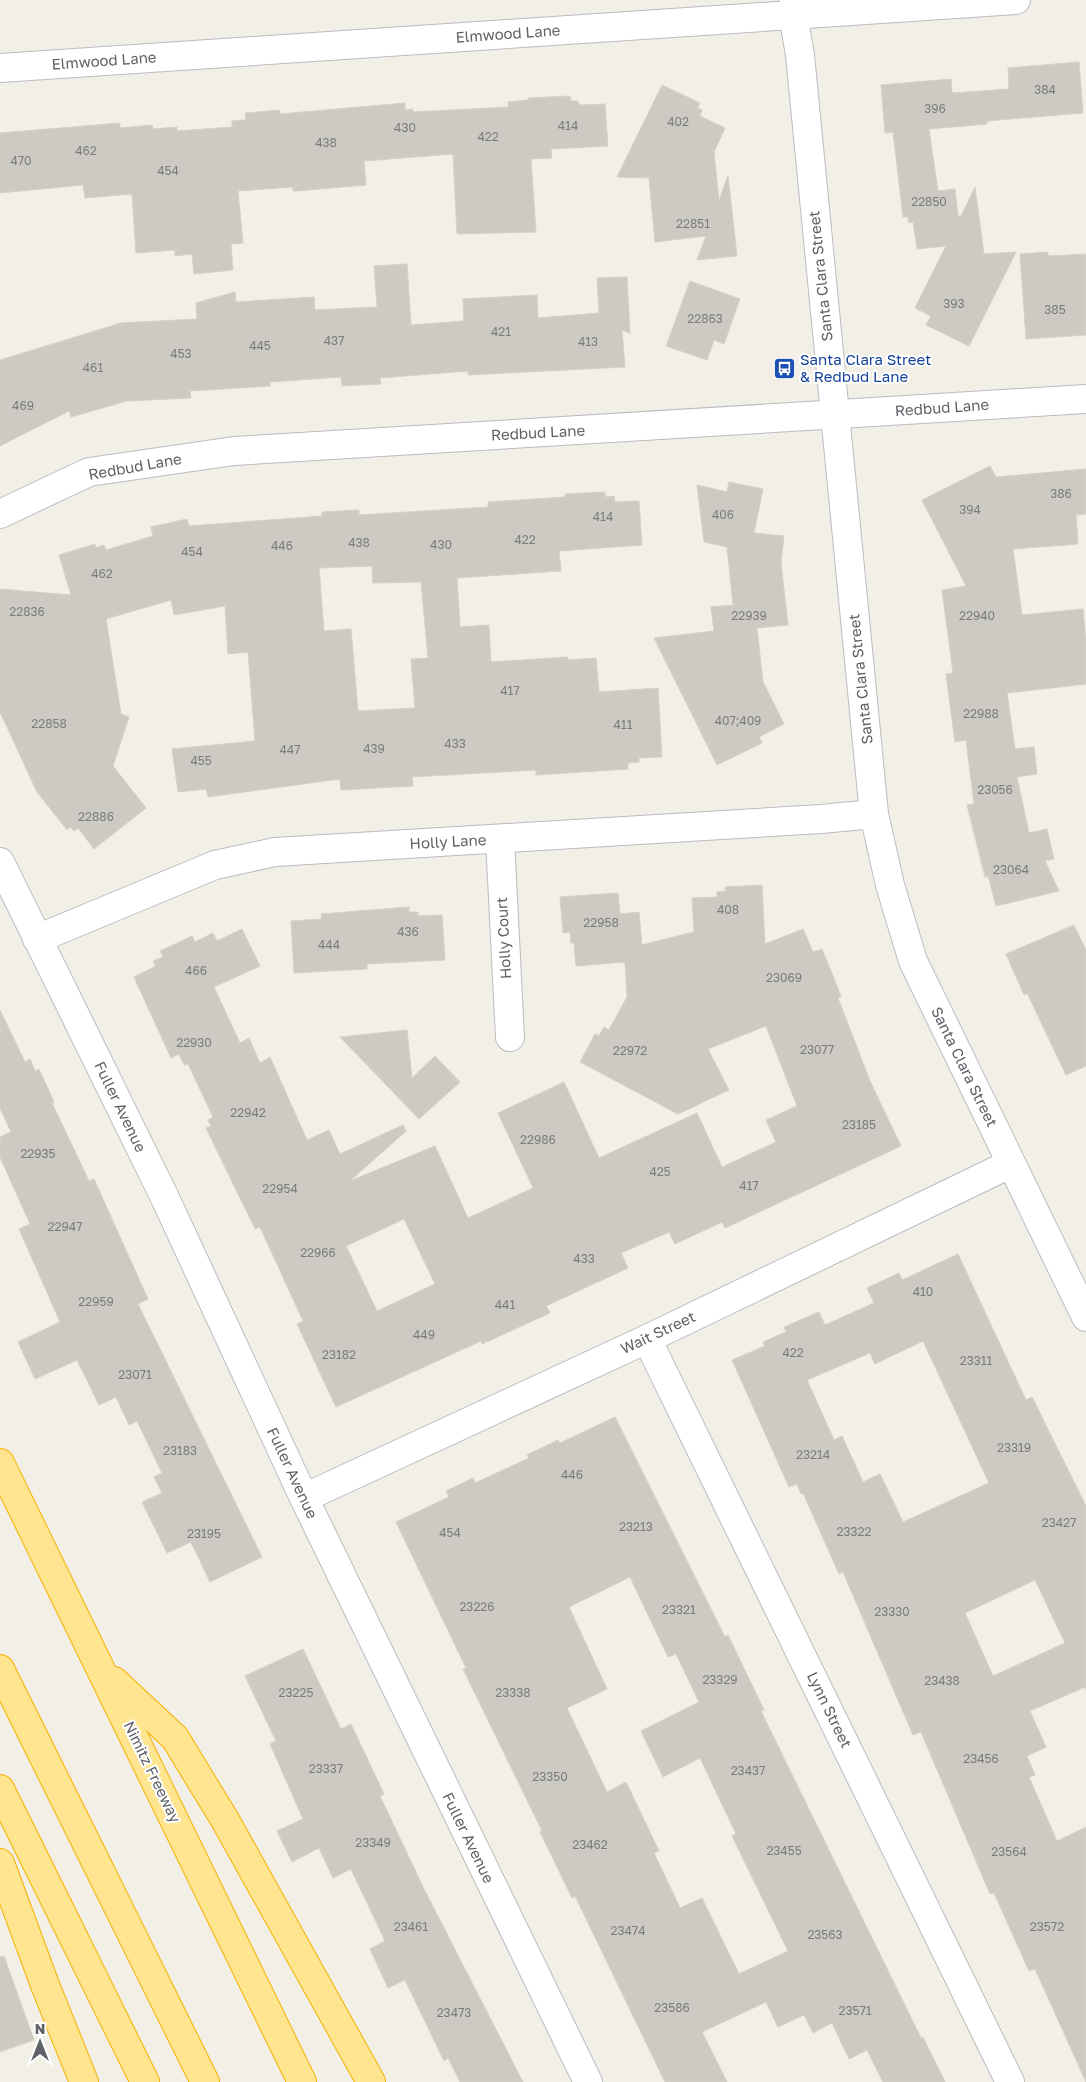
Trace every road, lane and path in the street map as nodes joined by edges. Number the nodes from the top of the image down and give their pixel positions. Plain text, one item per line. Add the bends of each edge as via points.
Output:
1 (1016, 0) edge
2 (794, 7) edge
3 (0, 68) edge
4 (1086, 399) edge
5 (836, 414) junction
6 (0, 514) edge
7 (874, 814) junction
8 (500, 839) junction
9 (0, 862) edge
10 (37, 939) junction
11 (510, 1037) dead end
12 (1010, 1164) junction
13 (1086, 1317) edge
14 (647, 1339) junction
15 (0, 1463) edge
16 (304, 1498) junction
17 (0, 1669) edge
18 (103, 1672) junction
19 (0, 1788) edge
20 (0, 1863) edge
21 (84, 2082) edge
22 (144, 2082) edge
23 (205, 2082) edge
24 (302, 2082) edge
25 (371, 2082) edge
26 (588, 2082) edge
27 (1010, 2082) edge

1 - 2 street, Elmwood Lane
2 - 3 street, Elmwood Lane
2 - 5 street, Santa Clara Street
4 - 5 street, Redbud Lane
5 - 6 street, Redbud Lane via 234,451 89,472
5 - 7 street, Santa Clara Street
7 - 8 street, Holly Lane
7 - 12 street, Santa Clara Street via 890,885 914,961
8 - 10 street, Holly Lane via 275,852 215,864
8 - 11 street, Holly Court
9 - 10 street, Fuller Avenue
10 - 16 street, Fuller Avenue via 165,1198
12 - 13 street, Santa Clara Street
12 - 14 street, Wait Street
14 - 16 street, Wait Street
14 - 27 street, Lynn Street
15 - 18 highway, Nimitz Freeway
16 - 26 street, Fuller Avenue
17 - 23 highway
18 - 24 highway, Nimitz Freeway
18 - 25 highway via 175,1738 225,1820
19 - 22 highway
20 - 21 highway

